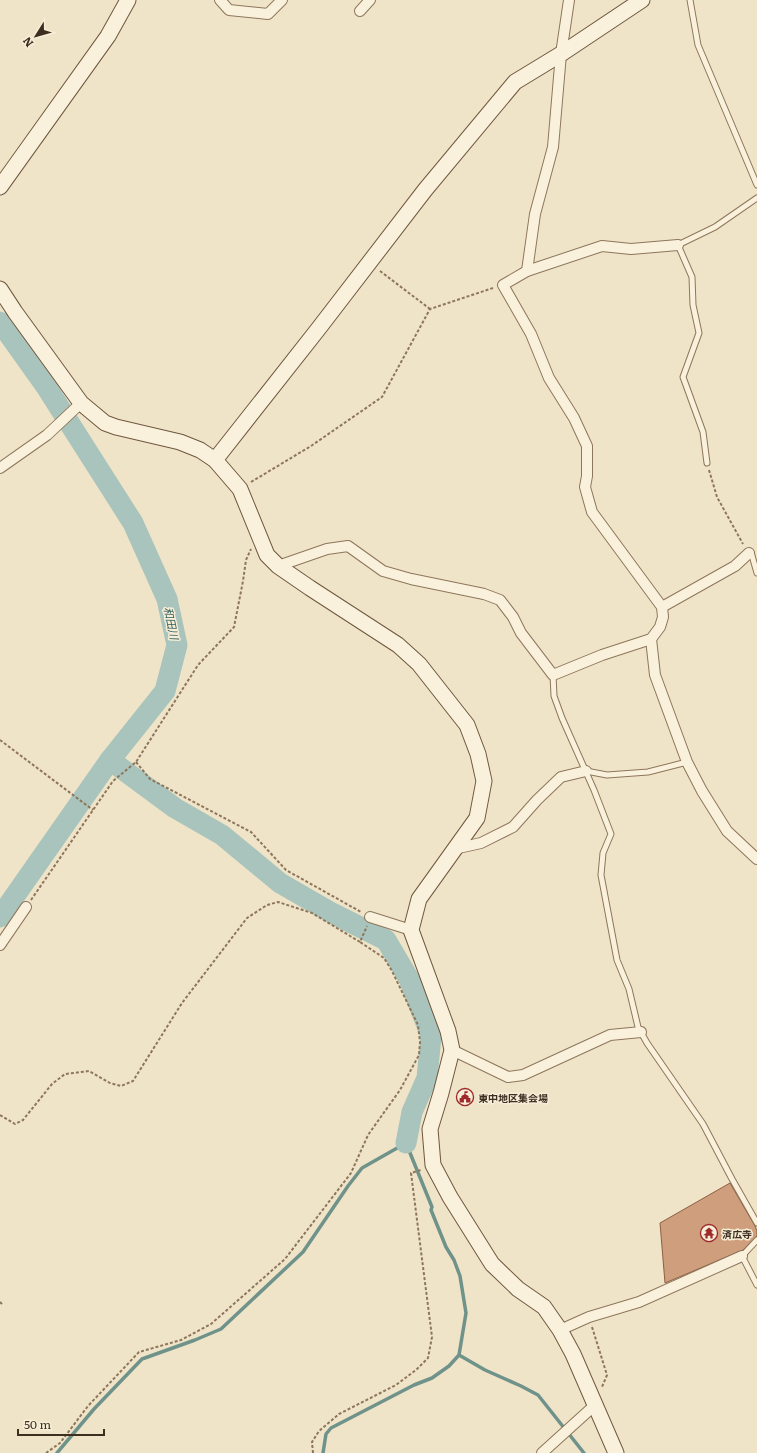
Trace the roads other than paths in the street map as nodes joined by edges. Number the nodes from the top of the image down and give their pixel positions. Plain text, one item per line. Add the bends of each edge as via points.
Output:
1 (128, 0) edge
2 (220, 0) edge
3 (282, 0) edge
4 (370, 0) edge
5 (569, 0) edge
6 (642, 0) edge
7 (690, 0) edge
8 (360, 11) dead end
9 (561, 54) junction
10 (757, 185) edge
11 (0, 187) edge
12 (757, 198) edge
13 (678, 245) junction
14 (527, 271) junction
15 (0, 289) edge
16 (78, 406) junction
17 (215, 460) junction
18 (707, 462) road end
19 (0, 468) edge
20 (752, 551) edge
21 (278, 566) junction
22 (757, 573) edge
23 (662, 606) junction
24 (651, 639) junction
25 (553, 675) junction
26 (687, 762) junction
27 (586, 771) junction
28 (454, 849) junction
29 (757, 859) edge
30 (26, 907) road end
31 (370, 917) road end
32 (411, 930) junction
33 (0, 944) edge
34 (641, 1032) junction
35 (452, 1050) junction
36 (757, 1223) edge
37 (757, 1240) edge
38 (742, 1256) junction
39 (757, 1285) edge
40 (560, 1330) junction
41 (595, 1405) junction
42 (542, 1453) edge
43 (616, 1453) edge

1 - 11 street via 108,36
2 - 3 street via 229,10 268,14
4 - 8 street
5 - 9 street
6 - 9 street
7 - 10 lane via 698,45
9 - 14 street via 553,147 535,214
9 - 17 street via 516,82 425,190
12 - 13 lane via 715,227
13 - 14 street via 631,248 602,246
13 - 18 lane via 692,277 693,305 699,334 683,377 703,432
14 - 23 street via 503,285 532,334 549,378 574,418 587,446 585,487 592,512
15 - 16 street
16 - 17 street via 105,423 180,442 200,450
16 - 19 street via 47,435
17 - 21 street via 240,489 267,555
20 - 22 lane
20 - 23 street via 735,566
21 - 25 street via 327,549 348,546 383,571 500,600
21 - 28 street via 398,645 419,664 467,726 478,754 484,780 477,818
23 - 24 street via 660,628
24 - 25 street
24 - 26 street via 656,675
25 - 27 lane via 554,696
26 - 27 lane via 648,772 607,775
26 - 29 street via 727,831
27 - 28 street via 561,777 513,827 481,843
27 - 34 lane via 611,834 602,853 601,875 617,960 629,989
28 - 32 street via 419,900
30 - 33 street
31 - 32 street
32 - 35 street via 448,1031
34 - 35 street via 610,1035 523,1075 508,1077
34 - 36 lane via 703,1124
35 - 40 street via 430,1130 433,1165 492,1264 518,1289 544,1307
37 - 38 lane
38 - 39 lane
38 - 40 street via 639,1302 589,1317
40 - 41 street via 574,1354
41 - 42 street
41 - 43 street

